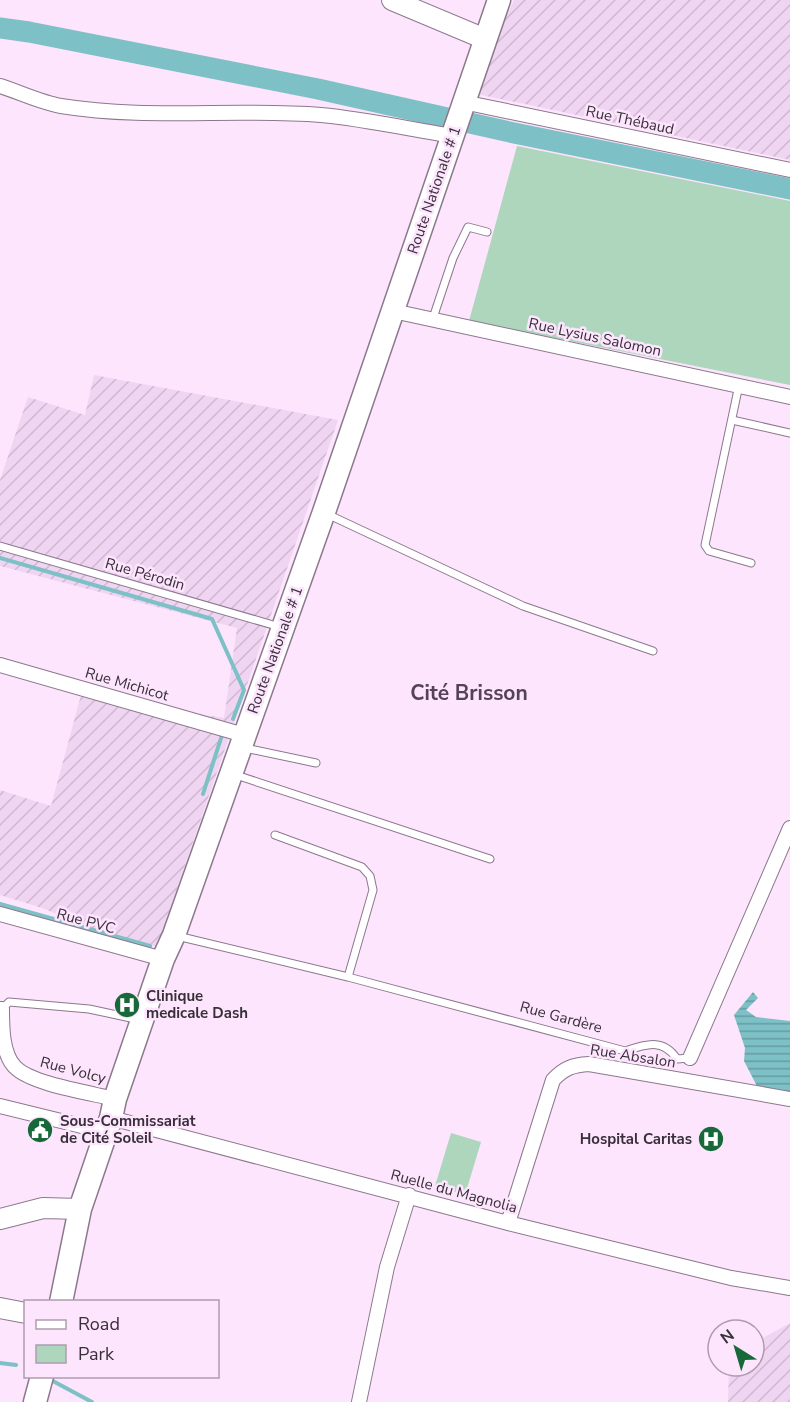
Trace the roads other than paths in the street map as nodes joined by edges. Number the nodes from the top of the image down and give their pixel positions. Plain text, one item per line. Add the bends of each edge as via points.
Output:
1 (392, 0) edge
2 (499, 0) edge
3 (485, 39) junction
4 (0, 86) edge
5 (457, 120) junction
6 (790, 170) edge
7 (487, 232) dead end
8 (393, 311) junction
9 (433, 318) junction
10 (739, 385) junction
11 (790, 397) edge
12 (732, 420) junction
13 (790, 433) edge
14 (324, 512) junction
15 (0, 546) edge
16 (751, 563) dead end
17 (283, 628) junction
18 (653, 651) dead end
19 (0, 665) edge
20 (242, 741) junction
21 (316, 763) dead end
22 (230, 773) junction
23 (790, 828) edge
24 (275, 835) dead end
25 (489, 859) dead end
26 (0, 914) edge
27 (174, 935) junction
28 (163, 959) junction
29 (348, 976) junction
30 (1, 1009) edge
31 (142, 1021) junction
32 (690, 1058) joint
33 (790, 1099) edge
34 (0, 1106) edge
35 (111, 1116) junction
36 (409, 1195) junction
37 (80, 1209) junction
38 (0, 1220) edge
39 (508, 1223) junction
40 (790, 1288) edge
41 (61, 1300) edge
42 (0, 1308) edge
43 (24, 1313) edge
44 (42, 1378) edge
45 (35, 1402) edge
46 (359, 1402) edge

1 - 3 main road
2 - 3 main road, Route Nationale # 1
3 - 5 main road, Route Nationale # 1
4 - 5 street, Rue Thébaud via 41,101 132,113
5 - 6 street, Rue Thébaud
5 - 8 main road, Route Nationale # 1
7 - 9 lane via 468,227
8 - 9 street, Rue Lysius Salomon
8 - 14 main road, Route Nationale # 1
9 - 10 street, Rue Lysius Salomon
10 - 11 street, Rue Lysius Salomon
10 - 12 lane
12 - 13 lane
12 - 16 lane via 705,545 709,551
14 - 17 main road, Route Nationale # 1
14 - 18 lane via 523,606
15 - 17 lane, Rue Pérodin
17 - 20 main road, Route Nationale # 1
19 - 20 street, Rue Michicot
20 - 21 lane
20 - 22 main road, Route Nationale # 1
22 - 25 lane
22 - 27 main road, Route Nationale # 1
23 - 32 street, Rue Gardère
24 - 29 lane via 362,867 370,876 373,890
26 - 28 street, Rue PVC
27 - 28 main road, Route Nationale # 1
27 - 29 lane, Rue Gardère
28 - 31 main road, Route Nationale # 1
29 - 32 lane, Rue Gardère via 625,1051 649,1043 671,1049 677,1059
30 - 31 lane via 9,1002 89,1009
30 - 35 street, Rue Volcy via 3,1040 14,1067
31 - 35 main road, Route Nationale # 1
33 - 39 street, Rue Absalon via 589,1064 562,1070 553,1080
34 - 35 street
35 - 36 street, Ruelle du Magnolia
35 - 37 main road, Route Nationale # 1
36 - 39 street, Ruelle du Magnolia
36 - 46 street via 387,1267
37 - 38 main road via 43,1208
37 - 41 main road, Route Nationale # 1
39 - 40 street, Ruelle du Magnolia via 731,1278
42 - 43 main road
44 - 45 main road

